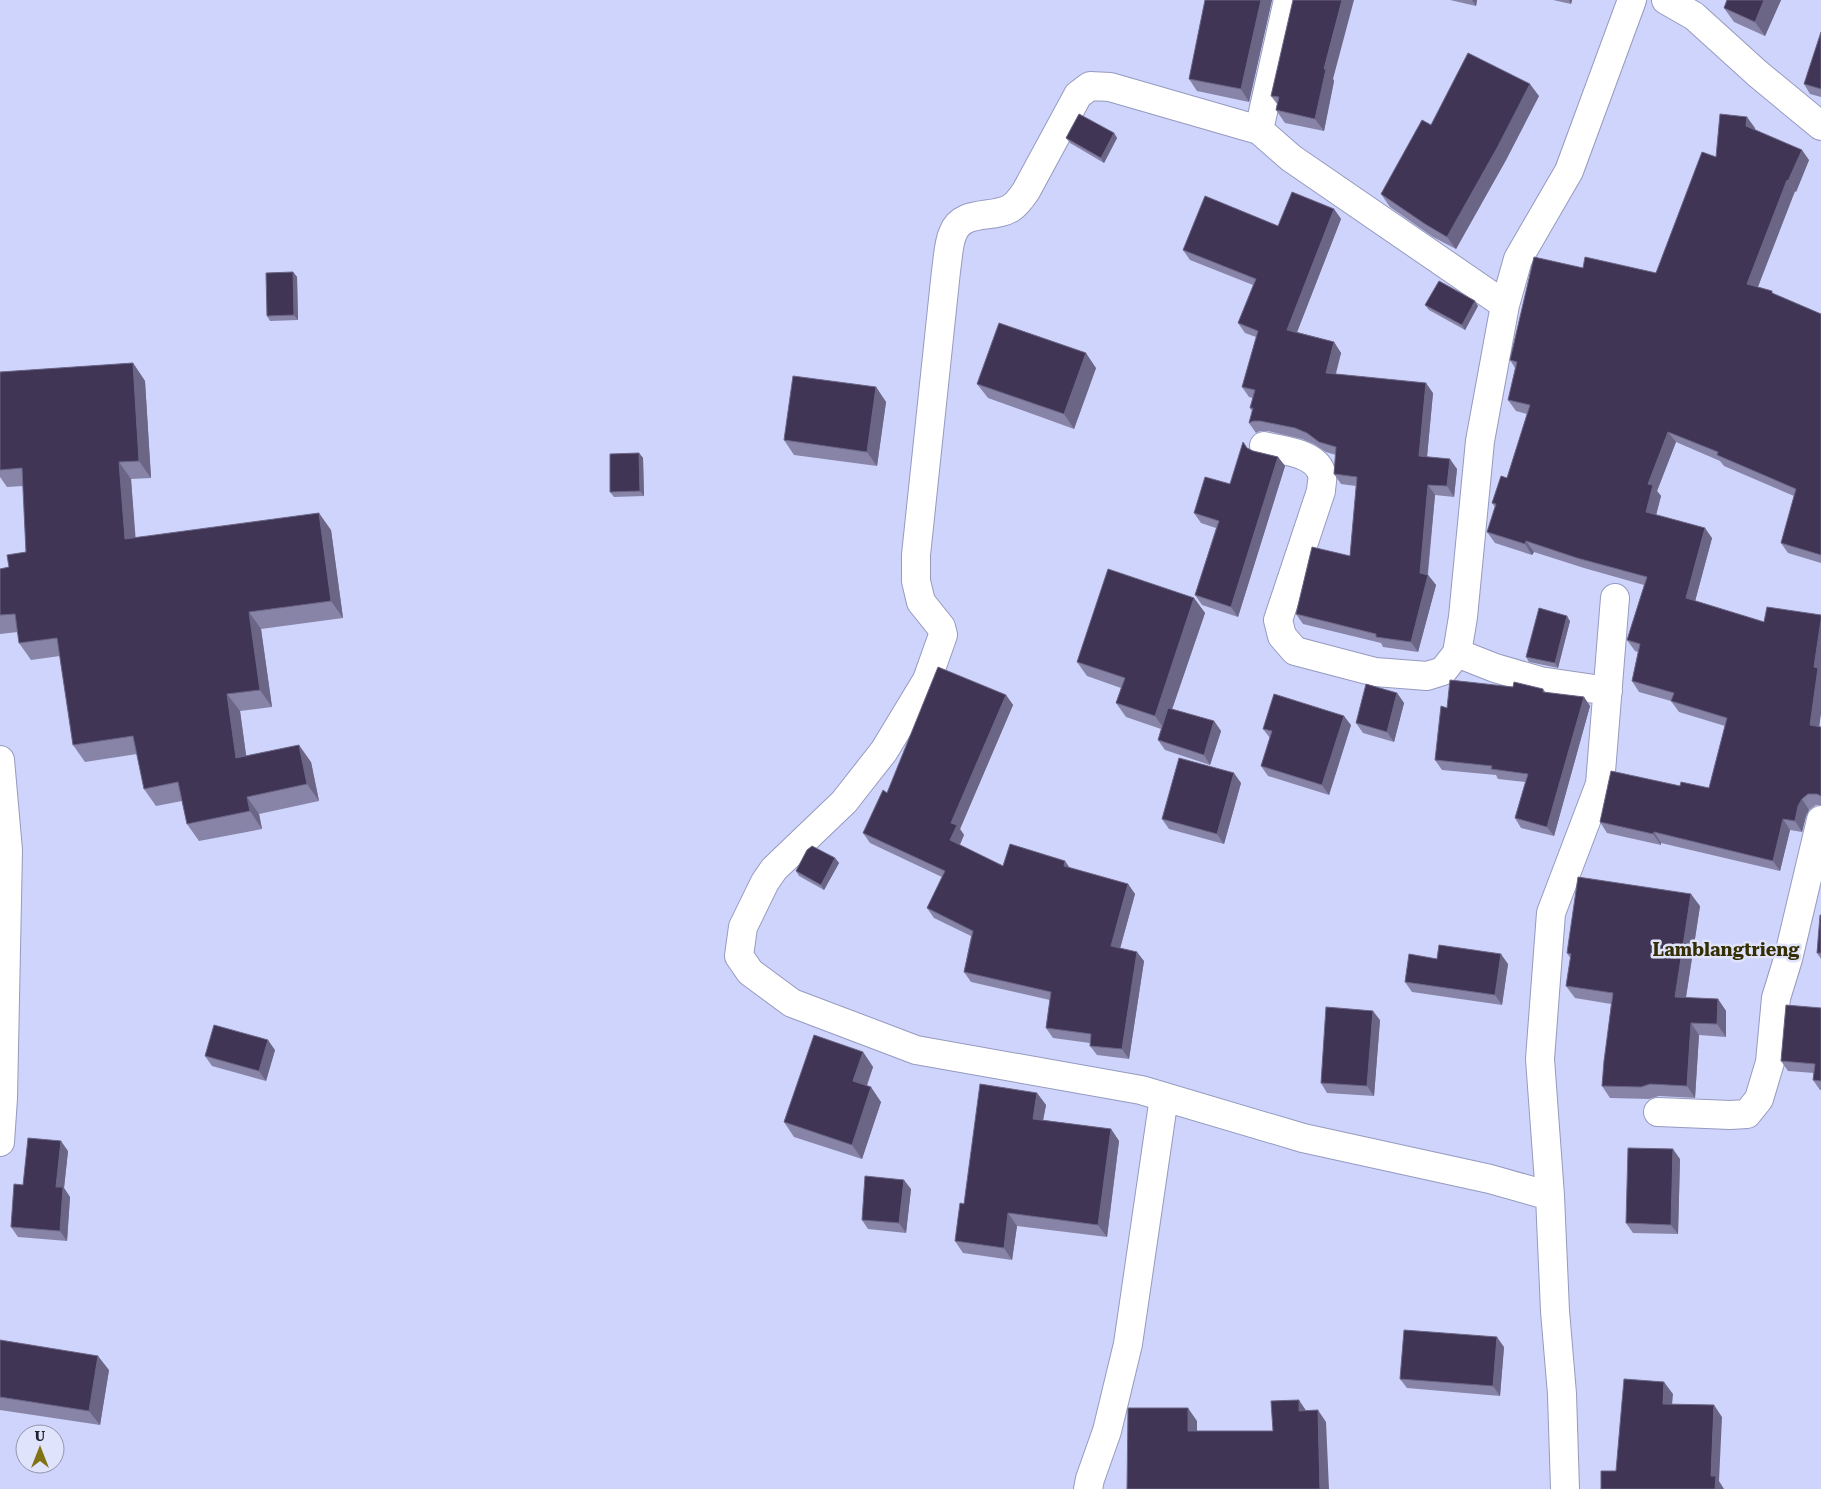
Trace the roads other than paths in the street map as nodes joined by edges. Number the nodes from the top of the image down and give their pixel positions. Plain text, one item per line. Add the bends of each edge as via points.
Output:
1 (1288, 0) edge
2 (1632, 0) edge
3 (1666, 0) edge
4 (1821, 126) edge
5 (1259, 130) junction
6 (1505, 305) junction
7 (1264, 446) dead end
8 (1615, 598) dead end
9 (1457, 654) junction
10 (1608, 691) junction
11 (0, 760) edge
12 (1821, 820) edge
13 (1813, 889) edge
14 (1164, 1097) junction
15 (1658, 1112) dead end
16 (0, 1142) edge
17 (1550, 1196) junction
18 (1088, 1489) edge
19 (1565, 1489) edge

1 - 5 street
2 - 6 street via 1569,171 1518,259
3 - 4 street via 1694,16
5 - 6 street via 1291,158
5 - 14 street via 1110,87 1090,86 1078,95 1026,191 1015,205 968,218 957,225 952,234 946,271 916,554 918,594 941,627 941,644 927,680 884,751 844,802 774,869 765,882 742,927 739,956 750,972 792,1003 916,1050 1141,1090
6 - 9 street via 1480,441
7 - 9 street via 1307,457 1318,466 1322,476 1321,491 1278,620 1282,636 1295,651 1375,672 1427,676 1443,671
8 - 10 street
9 - 10 street via 1540,681
10 - 17 street via 1600,784 1551,913 1540,1059
11 - 16 street via 8,850
12 - 13 street
13 - 15 street via 1776,998 1770,1062 1759,1099 1747,1114
14 - 17 street via 1303,1138 1490,1179
14 - 18 street via 1128,1344 1107,1431
17 - 19 street

